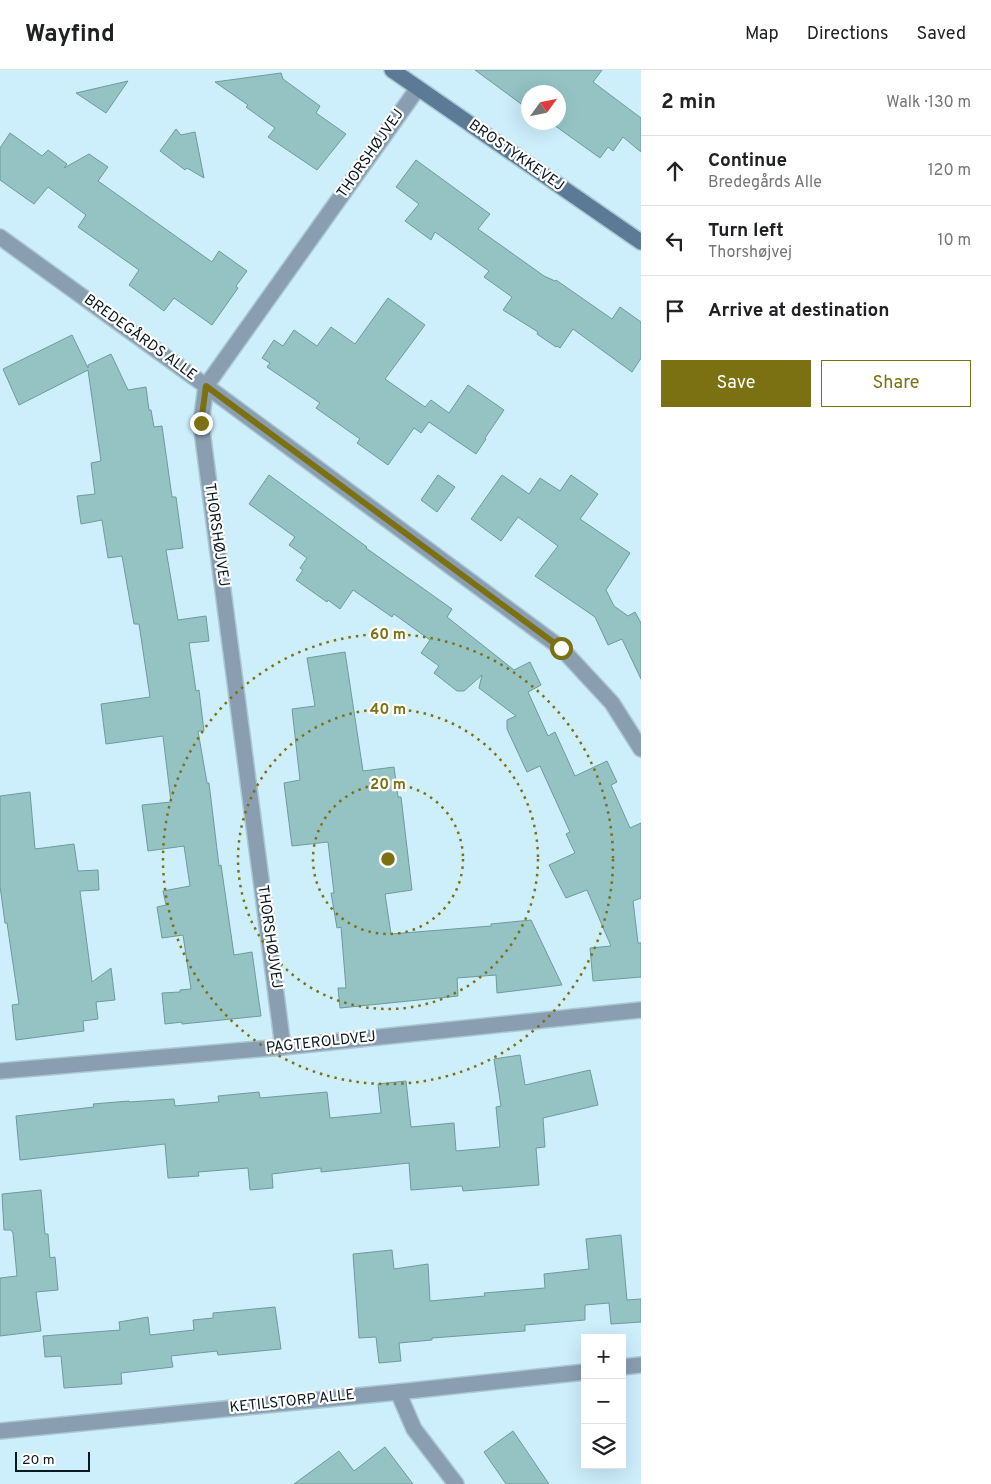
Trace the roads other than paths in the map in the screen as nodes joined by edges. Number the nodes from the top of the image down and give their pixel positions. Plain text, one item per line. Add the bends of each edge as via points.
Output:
1 (392, 70) edge
2 (418, 88) junction
3 (0, 237) edge
4 (641, 242) edge
5 (206, 386) junction
6 (641, 749) edge
7 (641, 1010) edge
8 (283, 1047) junction
9 (0, 1071) edge
10 (641, 1365) edge
11 (626, 1367) edge
12 (581, 1372) edge
13 (398, 1392) junction
14 (0, 1430) edge
15 (456, 1484) edge

1 - 2 street, BROSTYKKEVEJ
2 - 4 street, BROSTYKKEVEJ
2 - 5 street, THORSHØJVEJ
3 - 5 street, BREDEGÅRDS ALLE
5 - 6 street, BREDEGÅRDS ALLE via 561,648 612,704
5 - 8 street, THORSHØJVEJ via 201,423
7 - 8 street, PAGTEROLDVEJ
8 - 9 street, PAGTEROLDVEJ
10 - 11 street
12 - 13 street, KETILSTORP ALLE
13 - 14 street, KETILSTORP ALLE
13 - 15 street via 414,1429

